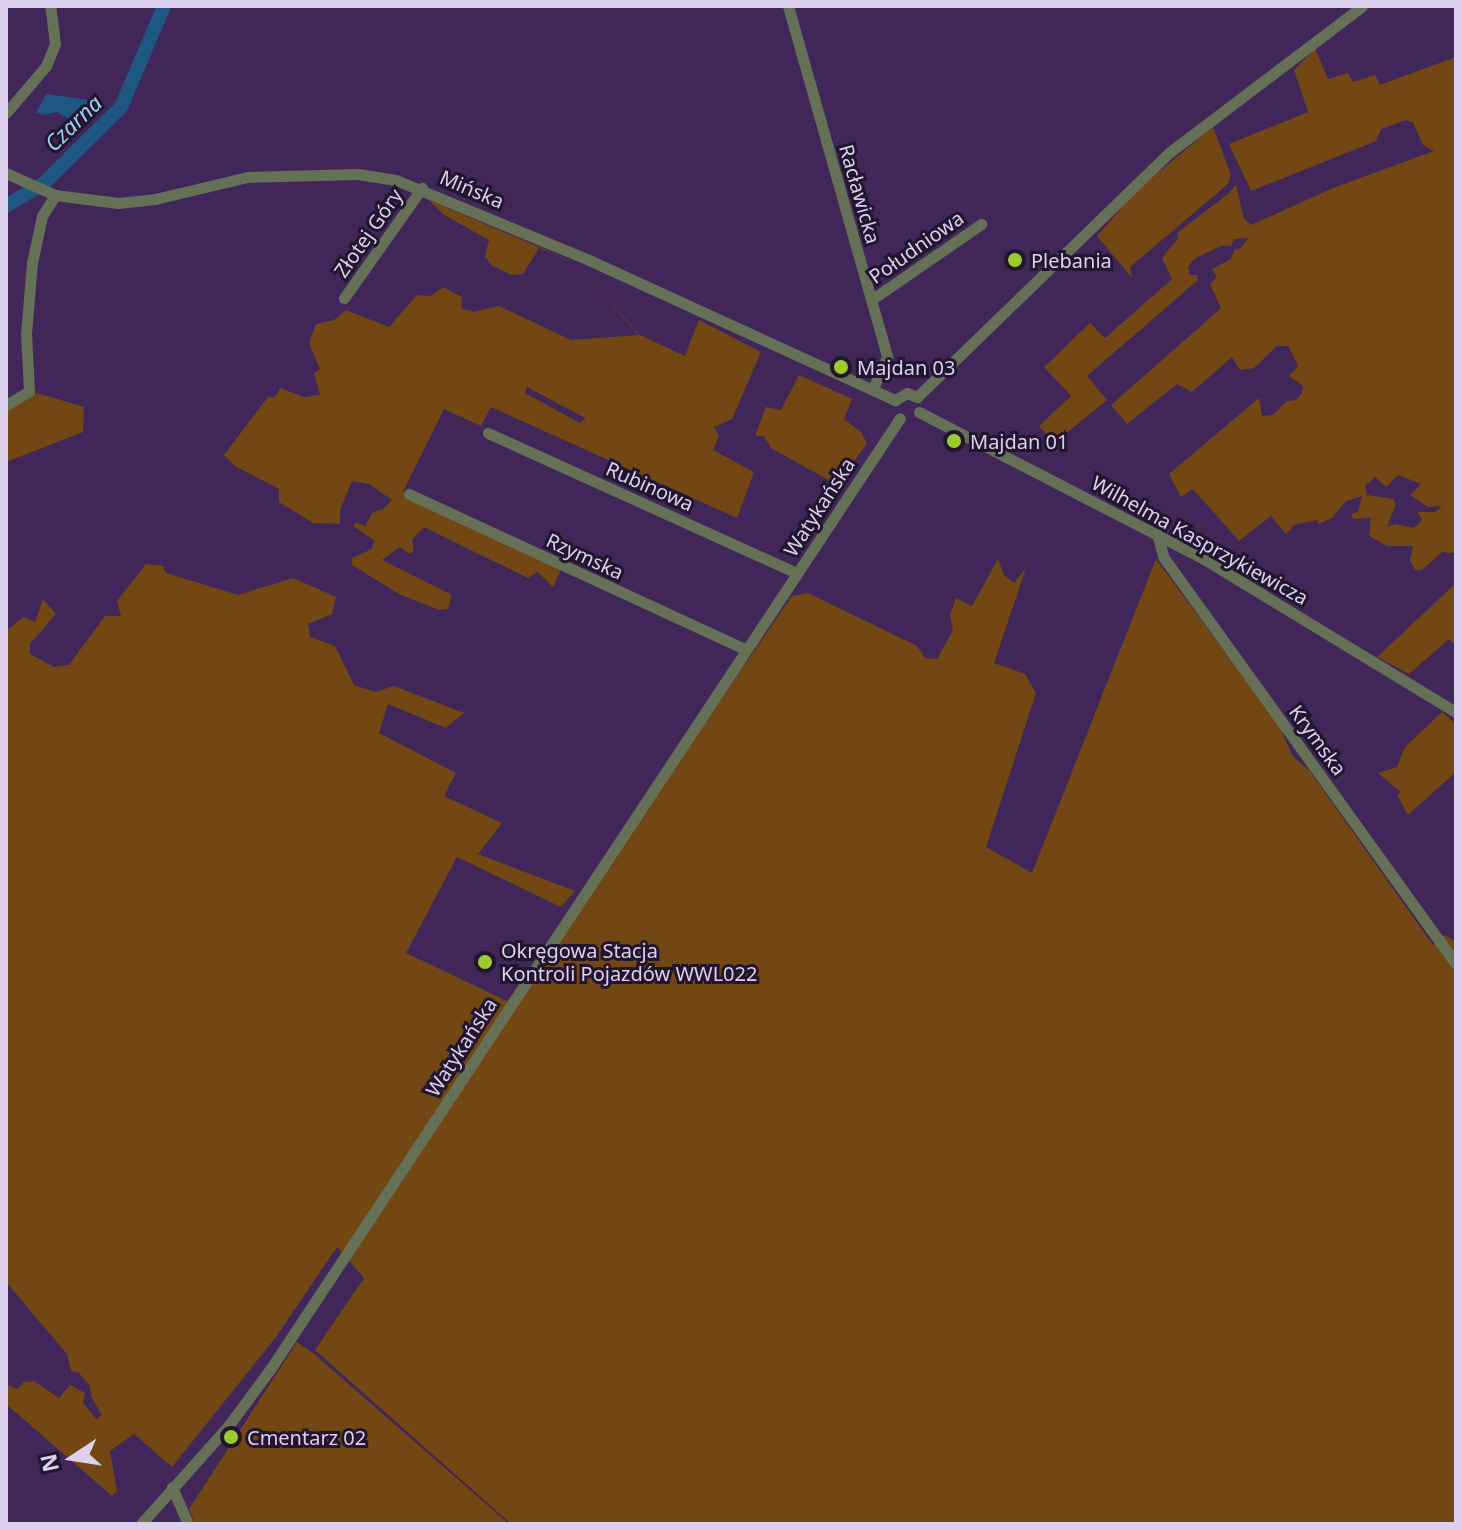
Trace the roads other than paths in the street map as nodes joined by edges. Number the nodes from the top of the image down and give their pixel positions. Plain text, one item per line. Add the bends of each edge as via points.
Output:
1 (50, 6) edge
2 (788, 6) edge
3 (1362, 6) edge
4 (6, 113) edge
5 (6, 173) edge
6 (422, 188) junction
7 (50, 194) junction
8 (981, 224) dead end
9 (344, 298) dead end
10 (871, 300) junction
11 (872, 390) junction
12 (917, 397) junction
13 (895, 400) junction
14 (6, 405) edge
15 (919, 412) junction
16 (900, 418) junction
17 (488, 433) dead end
18 (409, 494) dead end
19 (1157, 534) junction
20 (797, 573) junction
21 (746, 650) junction
22 (1456, 712) edge
23 (1456, 964) edge
24 (172, 1487) junction
25 (141, 1524) edge
26 (188, 1524) edge

1 - 4 street via 55,44 46,66
2 - 10 street, Racławicka
3 - 12 street via 1170,152
5 - 7 street, Mińska
6 - 7 street, Mińska via 358,174 318,174 247,177 139,202
6 - 9 street, Złotej Góry
6 - 11 street, Mińska
7 - 14 street via 32,263 26,334 29,391
8 - 10 street, Południowa
10 - 11 street, Racławicka via 887,357
11 - 13 street, Mińska
12 - 13 street via 907,393
12 - 15 street
13 - 16 street
15 - 16 street
15 - 19 street, Wilhelma Kasprzykiewicza
16 - 20 street, Watykańska
17 - 20 street, Rubinowa
18 - 21 street, Rzymska
19 - 22 street, Wilhelma Kasprzykiewicza
19 - 23 street, Krymska via 1164,558
20 - 21 street, Watykańska
21 - 24 street, Watykańska via 271,1368 229,1425
24 - 25 street, Watykańska
24 - 26 street

